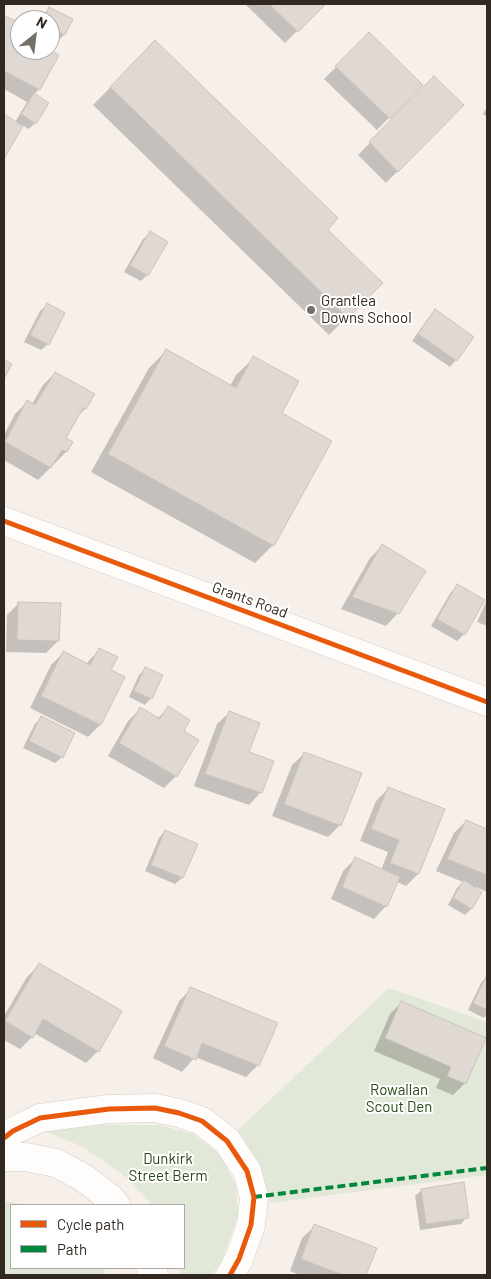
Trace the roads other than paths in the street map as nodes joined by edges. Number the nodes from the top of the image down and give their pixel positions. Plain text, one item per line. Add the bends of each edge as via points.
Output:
1 (4, 521) edge
2 (487, 702) edge
3 (4, 1138) edge
4 (4, 1157) edge
5 (115, 1204) edge
6 (230, 1275) edge

1 - 2 street, Grants Road
3 - 6 street via 40,1118 109,1109 155,1108 202,1121 232,1148 247,1171 254,1197 252,1225
4 - 5 street via 26,1157 56,1163 84,1178

